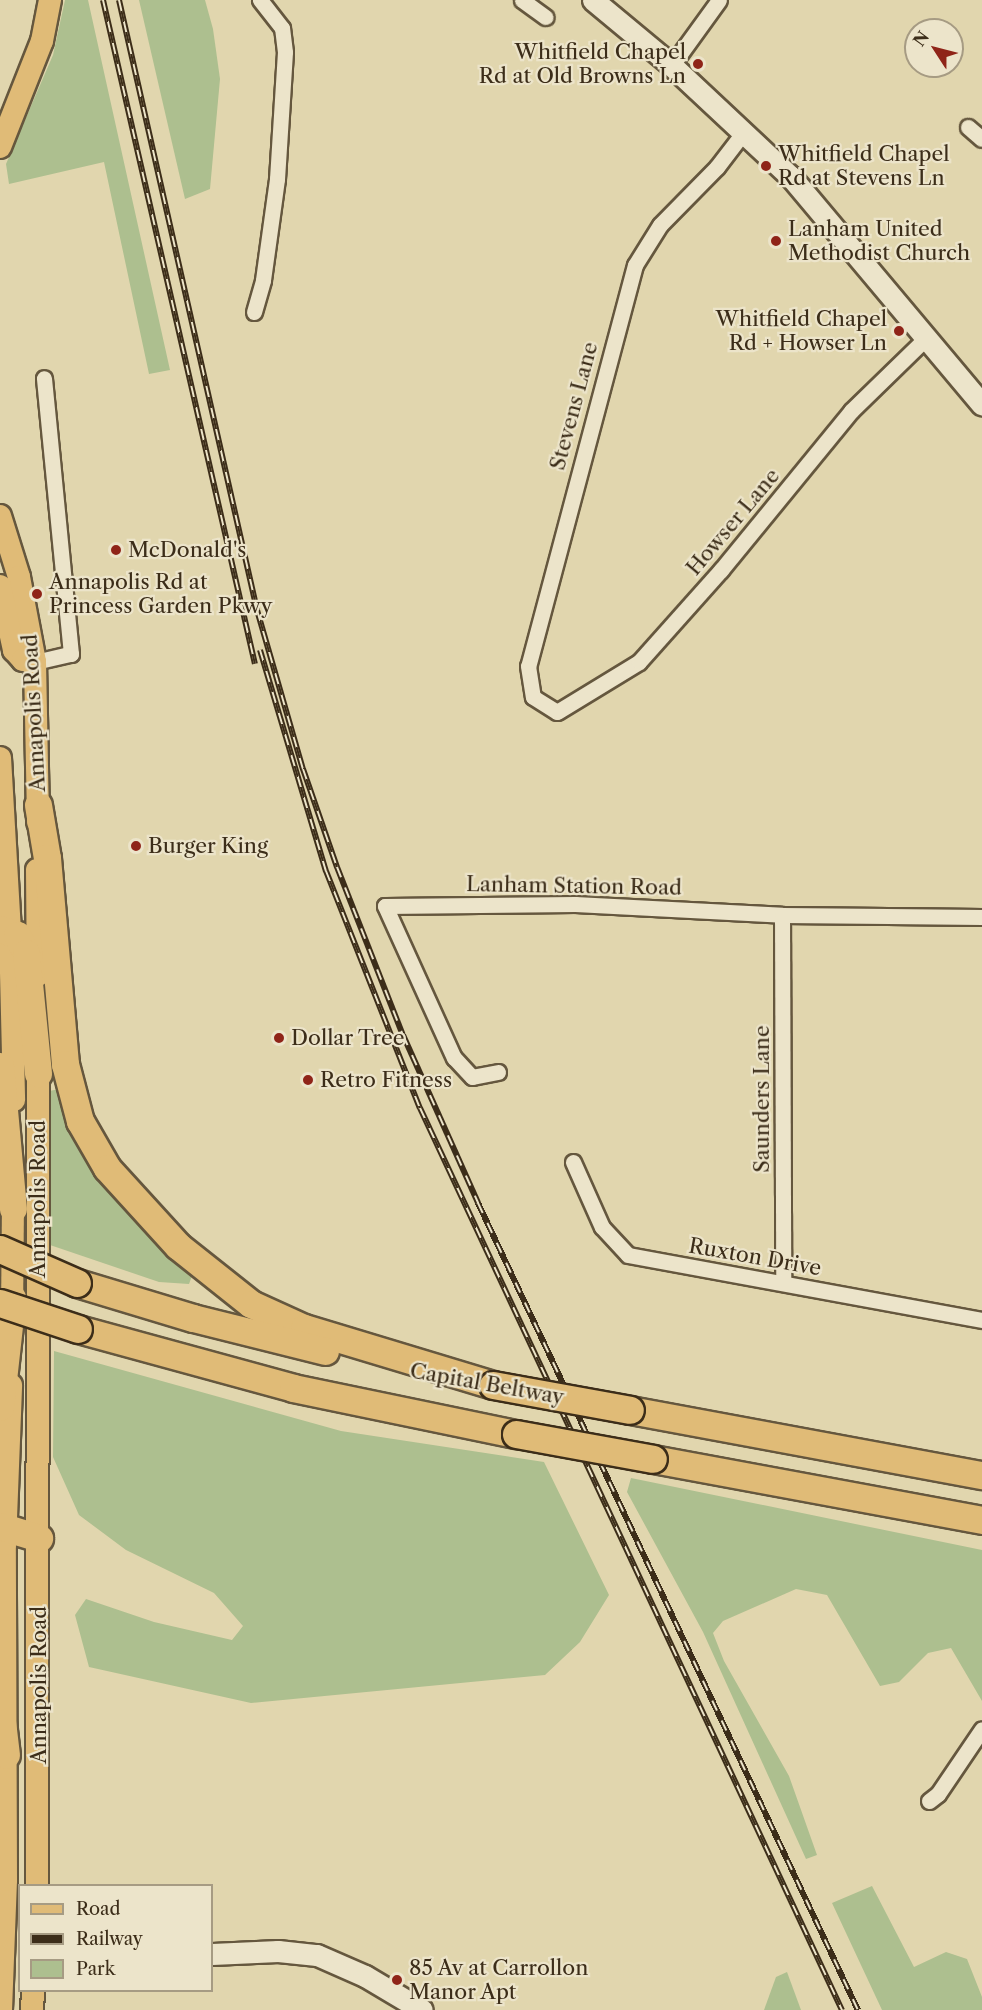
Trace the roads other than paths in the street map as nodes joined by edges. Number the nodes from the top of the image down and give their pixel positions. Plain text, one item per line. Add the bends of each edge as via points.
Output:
1 (50, 0) edge
2 (260, 0) edge
3 (522, 0) edge
4 (593, 0) edge
5 (719, 0) edge
6 (545, 17) dead end
7 (672, 65) junction
8 (968, 127) dead end
9 (743, 133) junction
10 (982, 140) edge
11 (0, 147) edge
12 (254, 312) dead end
13 (925, 339) junction
14 (44, 378) dead end
15 (982, 405) edge
16 (0, 516) edge
17 (0, 586) edge
18 (35, 662) junction
19 (557, 712) joint
20 (0, 758) edge
21 (38, 806) junction
22 (782, 915) junction
23 (982, 917) edge
24 (5, 930) edge
25 (0, 1066) edge
26 (498, 1072) dead end
27 (38, 1073) junction
28 (573, 1162) dead end
29 (13, 1208) junction
30 (0, 1249) edge
31 (0, 1257) edge
32 (783, 1282) junction
33 (77, 1283) junction
34 (4, 1304) edge
35 (982, 1320) edge
36 (494, 1385) junction
37 (0, 1407) edge
38 (982, 1475) edge
39 (982, 1520) edge
40 (3, 1535) edge
41 (39, 1538) junction
42 (5, 1582) junction
43 (0, 1704) edge
44 (982, 1729) edge
45 (6, 1755) junction
46 (929, 1801) dead end
47 (3, 1823) edge
48 (27, 1884) edge
49 (38, 1884) edge
50 (8, 1891) edge
51 (213, 1954) edge
52 (33, 1992) edge
53 (1, 2010) edge
54 (32, 2010) edge
55 (422, 2010) edge

1 - 11 main road via 42,41
2 - 12 street via 282,28 285,52 276,179 263,280
3 - 6 street
4 - 7 street
5 - 7 street
7 - 9 street
8 - 10 street
9 - 13 street via 812,200
9 - 19 street, Stevens Lane via 717,167 660,225 635,265 528,666 533,697
13 - 15 street
13 - 19 street, Howser Lane via 851,411 661,640 626,672
14 - 18 street via 71,654
16 - 18 main road, Annapolis Road via 19,577
17 - 18 main road via 14,650 24,660
18 - 21 main road, Annapolis Road
20 - 24 main road, Annapolis Road
21 - 27 main road, Annapolis Road
21 - 36 highway via 47,858 64,1064 80,1121 107,1168 178,1246 251,1304 304,1328
22 - 23 street, Lanham Station Road
22 - 26 street, Lanham Station Road via 575,904 385,906 454,1058 472,1077
22 - 32 street, Saunders Lane
24 - 27 highway via 22,942 26,953
24 - 29 main road, Annapolis Road
25 - 29 highway
27 - 41 main road, Annapolis Road
28 - 32 street, Ruxton Drive via 602,1227 628,1255
29 - 34 main road, Annapolis Road
30 - 33 highway, bridge
31 - 33 highway, Capital Beltway, bridge
32 - 35 street, Ruxton Drive
33 - 36 highway, Capital Beltway via 302,1346
34 - 37 highway
34 - 39 highway, Capital Beltway, bridge via 78,1329 293,1388 516,1434
34 - 40 main road, Annapolis Road
36 - 38 highway, Capital Beltway, bridge
40 - 41 highway
40 - 42 main road, Annapolis Road
41 - 49 main road, Annapolis Road
42 - 45 main road, Annapolis Road
42 - 48 main road via 16,1596 18,1873
43 - 45 highway
44 - 46 street via 938,1794
45 - 47 main road, Annapolis Road
47 - 50 main road, Annapolis Road
50 - 53 main road, Annapolis Road
51 - 55 street via 316,1954 365,1976
52 - 54 main road

